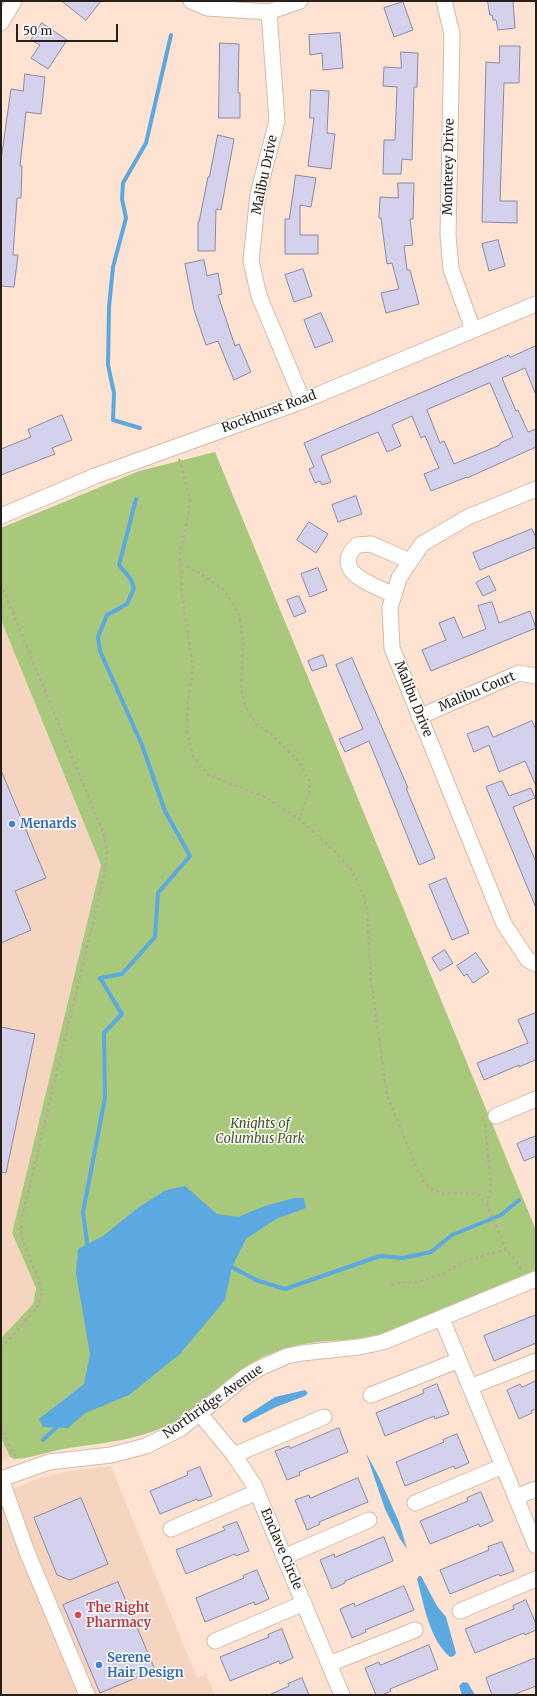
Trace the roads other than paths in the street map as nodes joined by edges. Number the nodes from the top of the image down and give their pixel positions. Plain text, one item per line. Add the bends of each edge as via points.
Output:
1 (14, 1) edge
2 (191, 1) edge
3 (300, 1) edge
4 (444, 1) edge
5 (269, 12) junction
6 (1, 23) edge
7 (536, 304) edge
8 (473, 330) junction
9 (303, 401) junction
10 (536, 489) edge
11 (1, 516) edge
12 (410, 561) junction
13 (394, 595) junction
14 (536, 676) edge
15 (419, 717) junction
16 (536, 964) edge
17 (536, 1099) edge
18 (496, 1116) road end
19 (532, 1281) edge
20 (442, 1319) junction
21 (459, 1360) junction
22 (536, 1361) edge
23 (470, 1387) junction
24 (371, 1395) dead end
25 (200, 1414) junction
26 (324, 1417) dead end
27 (234, 1455) junction
28 (503, 1466) junction
29 (1, 1479) edge
30 (536, 1489) edge
31 (257, 1492) junction
32 (516, 1497) junction
33 (415, 1503) dead end
34 (369, 1520) dead end
35 (171, 1529) dead end
36 (536, 1546) edge
37 (284, 1557) junction
38 (536, 1579) edge
39 (304, 1604) junction
40 (460, 1611) dead end
41 (415, 1630) dead end
42 (215, 1641) dead end
43 (329, 1664) junction
44 (87, 1695) edge
45 (342, 1695) edge

1 - 6 street
2 - 5 street via 207,8
3 - 5 street
4 - 8 street, Monterey Drive via 452,34 449,257 454,282
5 - 9 street, Malibu Drive via 277,120 258,194 252,261 259,296
7 - 8 street, Rockhurst Road
8 - 9 street, Rockhurst Road
9 - 11 street, Rockhurst Road via 95,476
10 - 12 street, Malibu Drive via 468,517 422,544
12 - 13 street, Malibu Drive via 399,578
12 - 13 street via 371,544 357,545 348,556 347,563 355,575
13 - 15 street, Malibu Drive via 390,607 392,648
14 - 15 street, Malibu Court via 519,673
15 - 16 street, Malibu Drive via 504,924 528,960
17 - 18 street
19 - 20 street, Northridge Avenue
20 - 21 street
20 - 25 street, Northridge Avenue via 383,1342 302,1353 274,1361 246,1376
21 - 23 street
21 - 24 street
22 - 23 street
23 - 28 street
25 - 27 street, Enclave Circle
25 - 29 street, Northridge Avenue via 180,1429 146,1446 111,1455 49,1462
26 - 27 street
27 - 31 street, Enclave Circle
28 - 32 street
28 - 33 street
29 - 44 street via 27,1552
30 - 32 street
31 - 35 street
31 - 37 street, Enclave Circle
32 - 36 street
34 - 37 street
37 - 39 street, Enclave Circle
38 - 40 street
39 - 42 street
39 - 43 street, Enclave Circle
41 - 43 street
43 - 45 street, Enclave Circle

